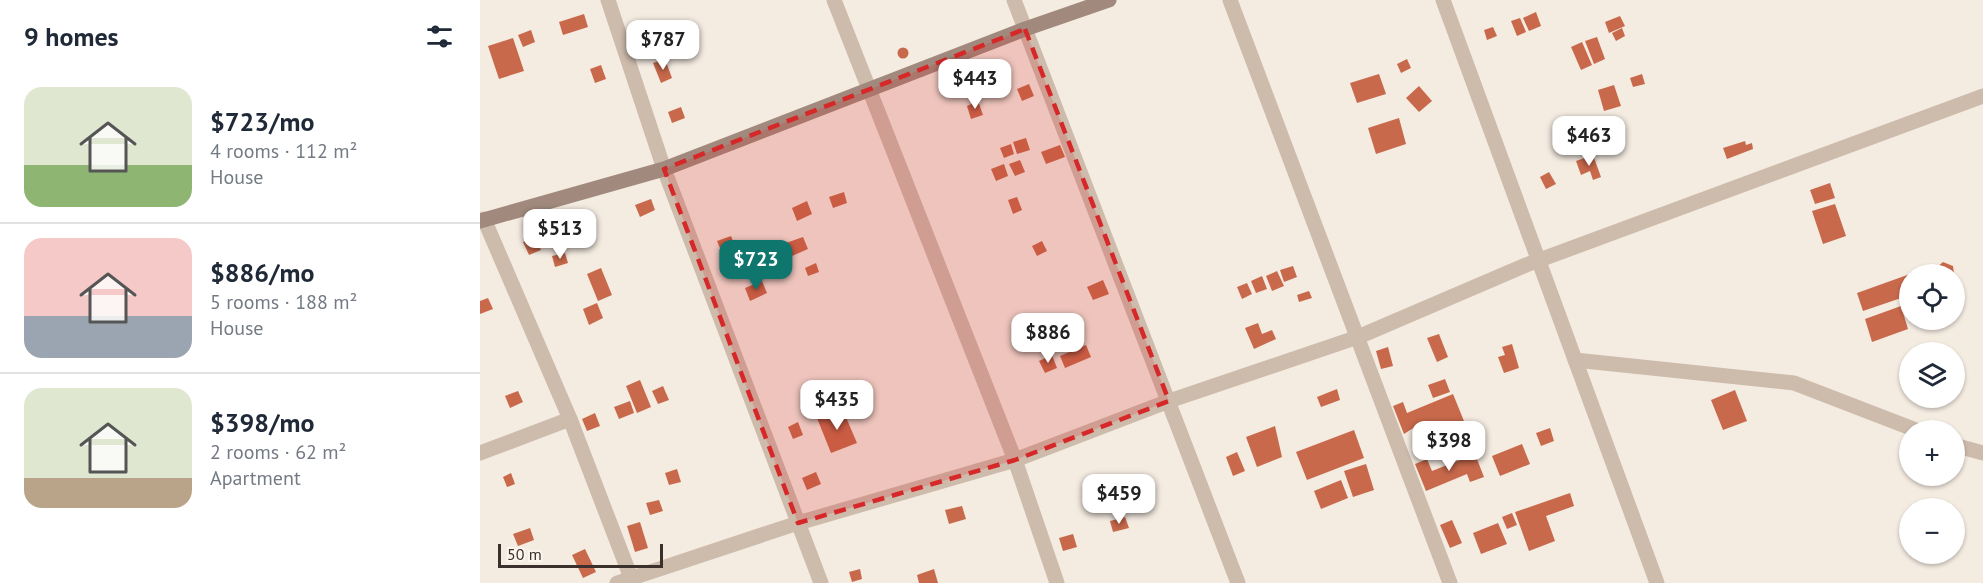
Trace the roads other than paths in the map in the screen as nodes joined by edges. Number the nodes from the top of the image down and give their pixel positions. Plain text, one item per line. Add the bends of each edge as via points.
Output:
1 (608, 0) edge
2 (834, 0) edge
3 (1014, 0) edge
4 (1109, 0) edge
5 (1230, 0) edge
6 (1443, 0) edge
7 (1025, 29) junction
8 (869, 90) junction
9 (1983, 96) edge
10 (664, 169) junction
11 (482, 220) edge
12 (1539, 260) junction
13 (1358, 337) junction
14 (1575, 360) junction
15 (1168, 402) junction
16 (570, 419) junction
17 (1899, 424) edge
18 (1965, 448) edge
19 (480, 453) edge
20 (1983, 453) edge
21 (1015, 460) junction
22 (798, 523) junction
23 (627, 581) edge
24 (821, 583) edge
25 (1057, 583) edge
26 (1238, 583) edge
27 (1450, 583) edge
28 (1657, 583) edge

1 - 10 street
2 - 8 street
3 - 7 street
4 - 7 main road
5 - 13 street
6 - 12 street
7 - 8 main road
7 - 15 street
8 - 10 main road
8 - 21 street
9 - 12 street
10 - 11 main road
10 - 22 street
11 - 16 street
12 - 13 street
12 - 14 street
13 - 15 street
13 - 27 street
14 - 17 street via 1794,384
14 - 28 street
15 - 21 street
15 - 26 street
16 - 19 street
16 - 23 street
18 - 20 street
21 - 22 street
21 - 25 street
22 - 23 street
22 - 24 street

